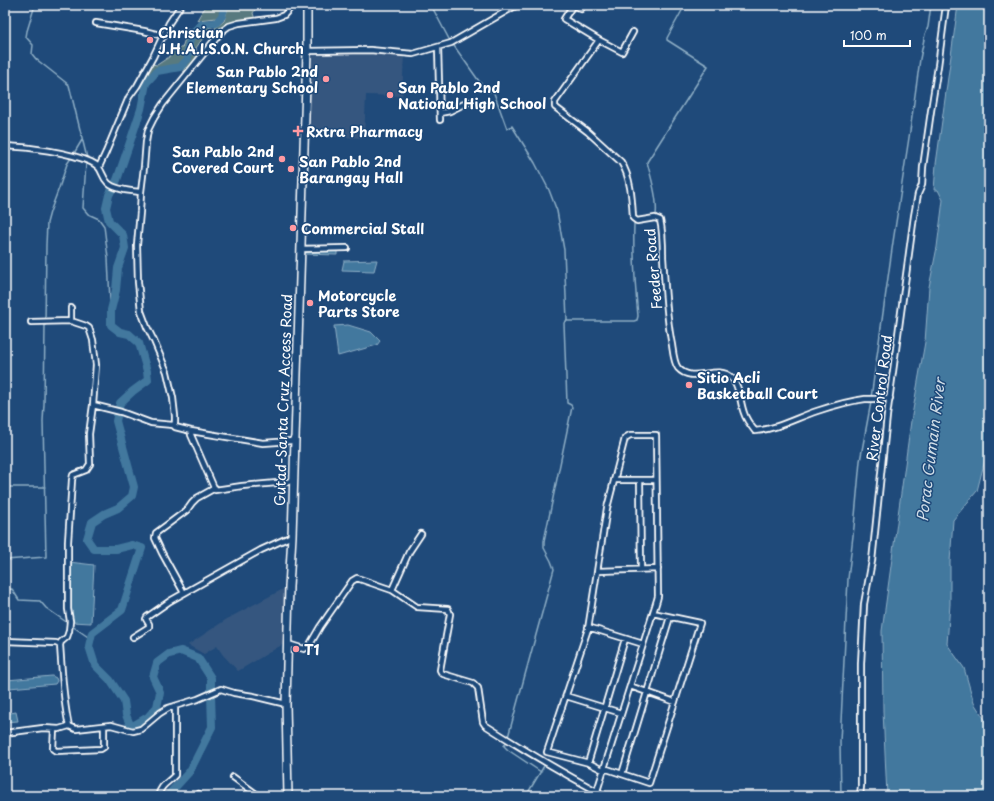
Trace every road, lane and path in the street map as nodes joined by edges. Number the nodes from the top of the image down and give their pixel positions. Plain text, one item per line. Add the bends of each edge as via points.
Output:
1 (181, 5) edge
2 (293, 5) edge
3 (307, 5) edge
4 (517, 5) edge
5 (574, 5) edge
6 (946, 5) edge
7 (581, 9) dead end
8 (96, 23) dead end
9 (634, 32) dead end
10 (164, 36) junction
11 (598, 40) junction
12 (438, 47) junction
13 (307, 51) junction
14 (468, 102) dead end
15 (440, 114) junction
16 (440, 120) dead end
17 (5, 146) edge
18 (99, 167) junction
19 (141, 192) junction
20 (347, 248) dead end
21 (301, 249) junction
22 (71, 308) dead end
23 (71, 321) junction
24 (31, 322) dead end
25 (890, 398) junction
26 (94, 406) junction
27 (174, 425) junction
28 (191, 431) junction
29 (295, 437) junction
30 (294, 478) junction
31 (614, 480) junction
32 (640, 480) junction
33 (656, 480) junction
34 (215, 488) junction
35 (421, 534) dead end
36 (292, 536) junction
37 (641, 569) junction
38 (658, 569) junction
39 (598, 571) junction
40 (392, 590) junction
41 (184, 593) junction
42 (653, 613) junction
43 (670, 617) junction
44 (588, 627) junction
45 (133, 637) dead end
46 (625, 639) junction
47 (5, 640) edge
48 (288, 644) junction
49 (643, 644) junction
50 (60, 645) junction
51 (630, 686) junction
52 (647, 692) junction
53 (566, 696) junction
54 (675, 702) junction
55 (286, 704) junction
56 (175, 706) junction
57 (604, 708) junction
58 (621, 713) junction
59 (69, 726) junction
60 (104, 726) junction
61 (54, 729) junction
62 (5, 733) edge
63 (588, 763) junction
64 (604, 769) junction
65 (622, 774) junction
66 (232, 778) dead end
67 (597, 791) junction
68 (158, 796) edge
69 (259, 796) edge
70 (288, 796) edge
71 (606, 796) edge
72 (860, 796) edge

1 - 10 street
2 - 19 street via 284,15 276,18 229,26 213,42 163,104 148,130
3 - 13 main road, Gutad-Santa Cruz Access Road
4 - 12 street via 450,43
5 - 7 street
5 - 11 street via 564,19
6 - 25 street, River Control Road
8 - 10 street
9 - 11 street via 622,52
10 - 18 street via 129,97
11 - 25 street, Feeder Road via 555,102 555,106 622,162 628,176 633,218 637,221 655,218 660,220 668,326 676,366 684,373 692,375 717,372 732,378 744,414 755,431 779,426 841,404 864,399
12 - 13 street via 413,54 370,50
12 - 15 street
13 - 21 main road, Gutad-Santa Cruz Access Road
14 - 15 street
15 - 16 street
17 - 18 street via 61,153
18 - 19 street via 110,184 117,188
19 - 27 street via 137,245 141,311 167,372 173,398
20 - 21 street
21 - 29 main road, Gutad-Santa Cruz Access Road
22 - 23 street
23 - 24 street
23 - 26 street via 90,328 96,365
25 - 72 street, River Control Road via 872,562 864,604
26 - 27 street via 151,423
26 - 50 street via 89,434 90,464 86,470 73,475 72,480 68,519 70,621 67,637
27 - 28 street
28 - 29 street via 263,443 291,441
28 - 34 street
29 - 30 main road, Gutad-Santa Cruz Access Road
30 - 34 street via 288,482 216,490
30 - 36 main road, Gutad-Santa Cruz Access Road
31 - 32 street
31 - 33 street via 625,438 630,435 656,434
31 - 39 street via 607,508
32 - 33 street
32 - 37 street
33 - 38 street
34 - 41 street via 197,498 187,510 156,533 155,538
35 - 40 street via 409,552
36 - 41 street via 261,550
36 - 48 main road, Gutad-Santa Cruz Access Road
37 - 38 street
37 - 39 street
38 - 42 street via 658,596
39 - 44 street
40 - 48 street via 357,578 352,581 309,646 304,649
40 - 67 street via 417,607 449,610 440,670 443,674 474,684 478,688 484,723 504,738
41 - 45 street via 147,617 149,627
42 - 43 street
42 - 49 street
43 - 52 street
43 - 54 street via 700,623
44 - 46 street
44 - 53 street
46 - 49 street
46 - 57 street
47 - 50 street
48 - 55 main road, Gutad-Santa Cruz Access Road
49 - 51 street
50 - 59 street
51 - 52 street
51 - 58 street
52 - 54 street
52 - 65 street
53 - 57 street
53 - 63 street via 547,752
54 - 65 street via 649,783
55 - 56 street via 221,689
55 - 70 main road, Gutad-Santa Cruz Access Road
56 - 60 street via 134,731 111,725
56 - 68 street via 175,775 163,785
57 - 58 street
57 - 63 street
58 - 64 street
59 - 60 street via 76,729
59 - 61 street
60 - 61 street via 104,747 101,750 56,751 53,749
61 - 62 street
63 - 64 street
64 - 65 street
64 - 67 street
66 - 69 street
67 - 71 street

